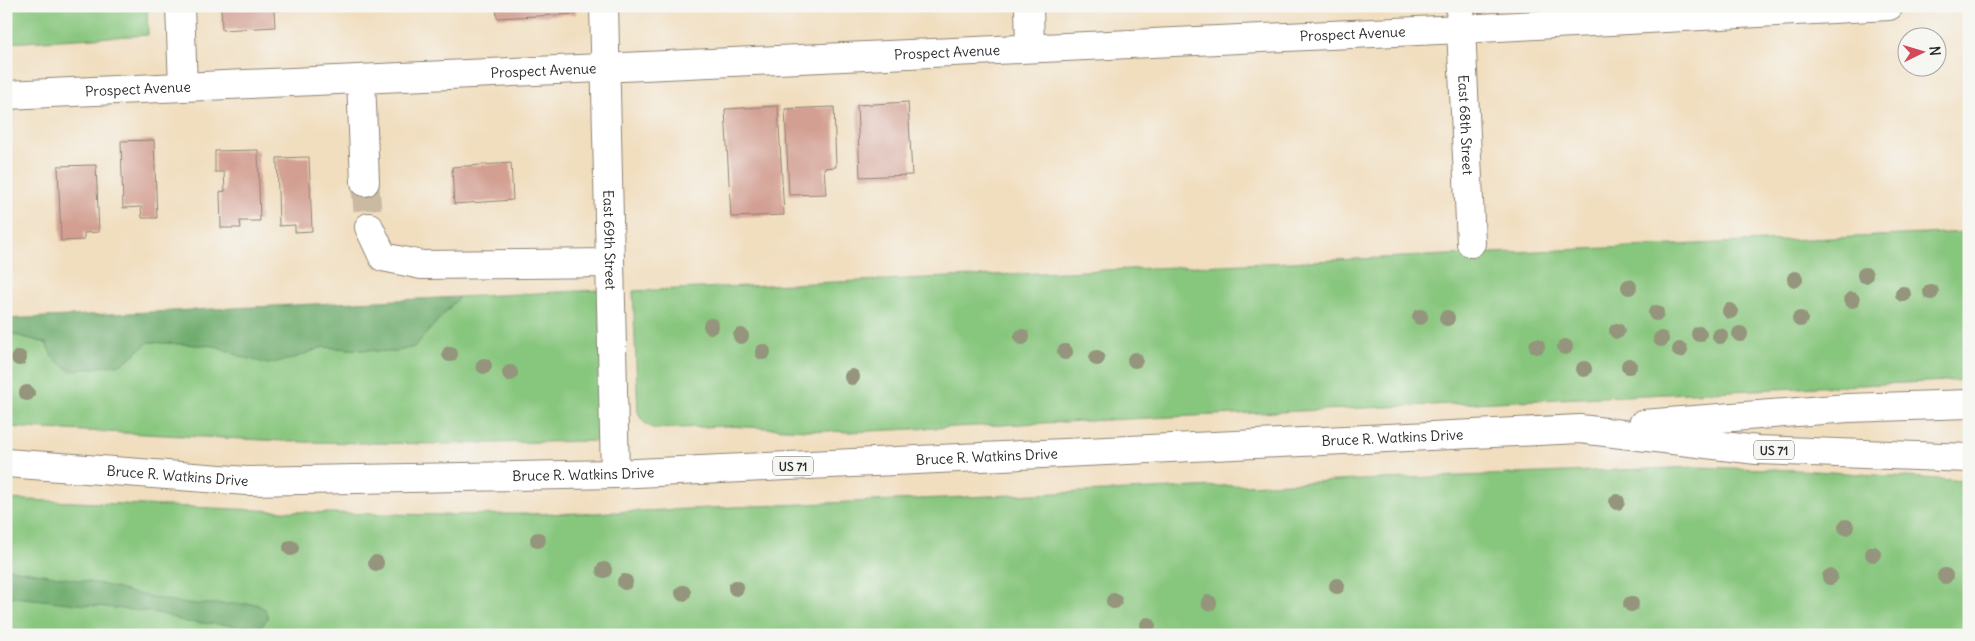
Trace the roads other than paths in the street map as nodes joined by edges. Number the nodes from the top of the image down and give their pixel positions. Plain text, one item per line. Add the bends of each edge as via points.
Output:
1 (180, 6) edge
2 (604, 6) edge
3 (1029, 6) edge
4 (1889, 6) edge
5 (1460, 18) edge
6 (1030, 48) junction
7 (606, 68) junction
8 (361, 79) junction
9 (182, 87) junction
10 (6, 95) edge
11 (365, 182) tunnel mouth
12 (368, 227) tunnel mouth
13 (1471, 243) dead end
14 (610, 263) junction
15 (1969, 404) edge
16 (1580, 430) junction
17 (1969, 458) edge
18 (6, 463) edge
19 (615, 474) junction

1 - 9 main road
2 - 7 main road, East 69th Street
3 - 6 main road
4 - 5 main road, Prospect Avenue
5 - 6 main road, Prospect Avenue
5 - 13 main road, East 68th Street
6 - 7 main road, Prospect Avenue
7 - 8 main road, Prospect Avenue
7 - 14 main road, East 69th Street
8 - 9 main road, Prospect Avenue
8 - 11 main road
9 - 10 main road, Prospect Avenue
12 - 14 main road via 383,257 422,265
14 - 19 main road, East 69th Street
15 - 16 main road via 1848,408
16 - 17 main road, Bruce R. Watkins Drive / US 71 via 1756,450
16 - 19 main road, Bruce R. Watkins Drive / US 71
18 - 19 main road, Bruce R. Watkins Drive / US 71 via 247,481

